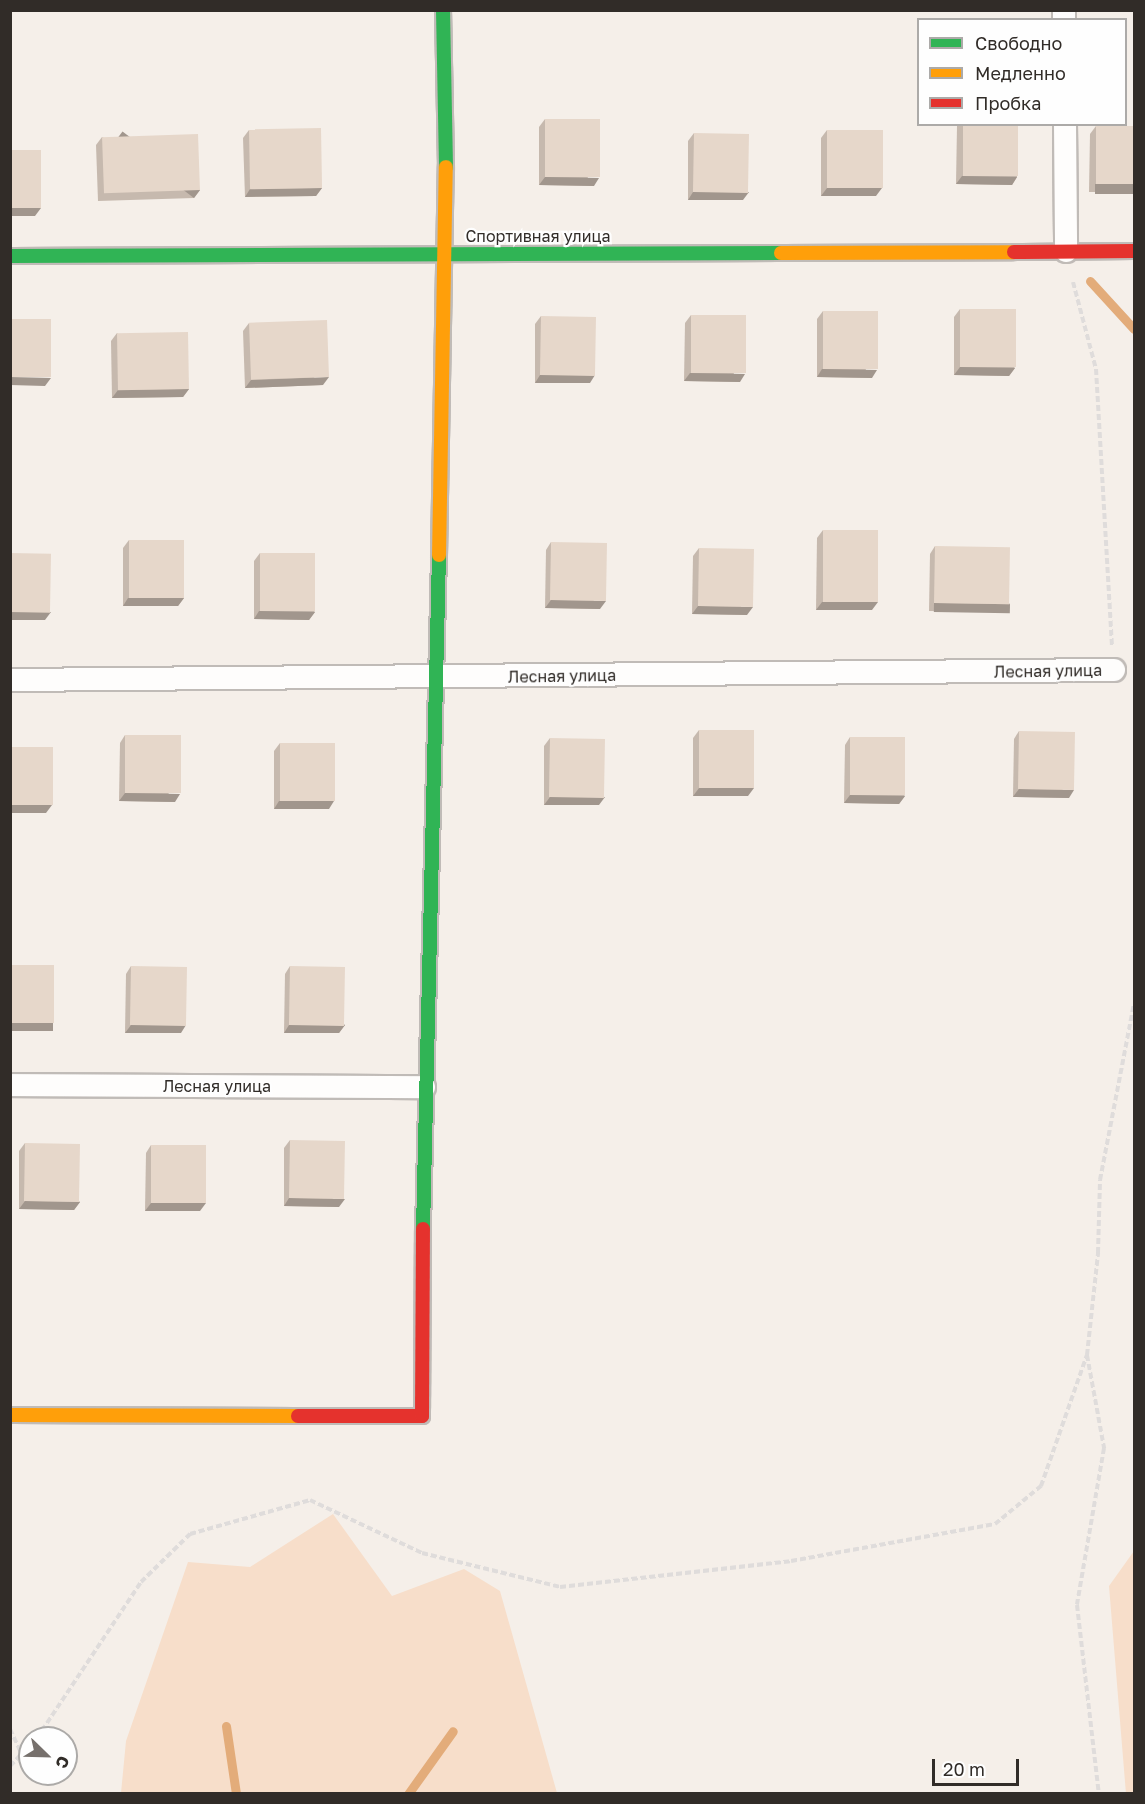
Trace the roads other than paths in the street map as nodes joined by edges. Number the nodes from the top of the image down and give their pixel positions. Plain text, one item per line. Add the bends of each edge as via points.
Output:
1 (443, 10) edge
2 (1065, 126) edge
3 (1066, 251) junction
4 (1134, 251) edge
5 (447, 253) junction
6 (10, 256) edge
7 (1114, 670) road end
8 (436, 678) junction
9 (10, 680) edge
10 (10, 1085) edge
11 (424, 1087) junction
12 (10, 1415) edge

1 - 5 street
2 - 3 street
3 - 4 street, Спортивная улица
3 - 5 street, Спортивная улица
5 - 6 street, Спортивная улица
5 - 8 street
7 - 8 street, Лесная улица
8 - 9 street, Лесная улица
8 - 11 street
10 - 11 street, Лесная улица
11 - 12 street via 422,1416

